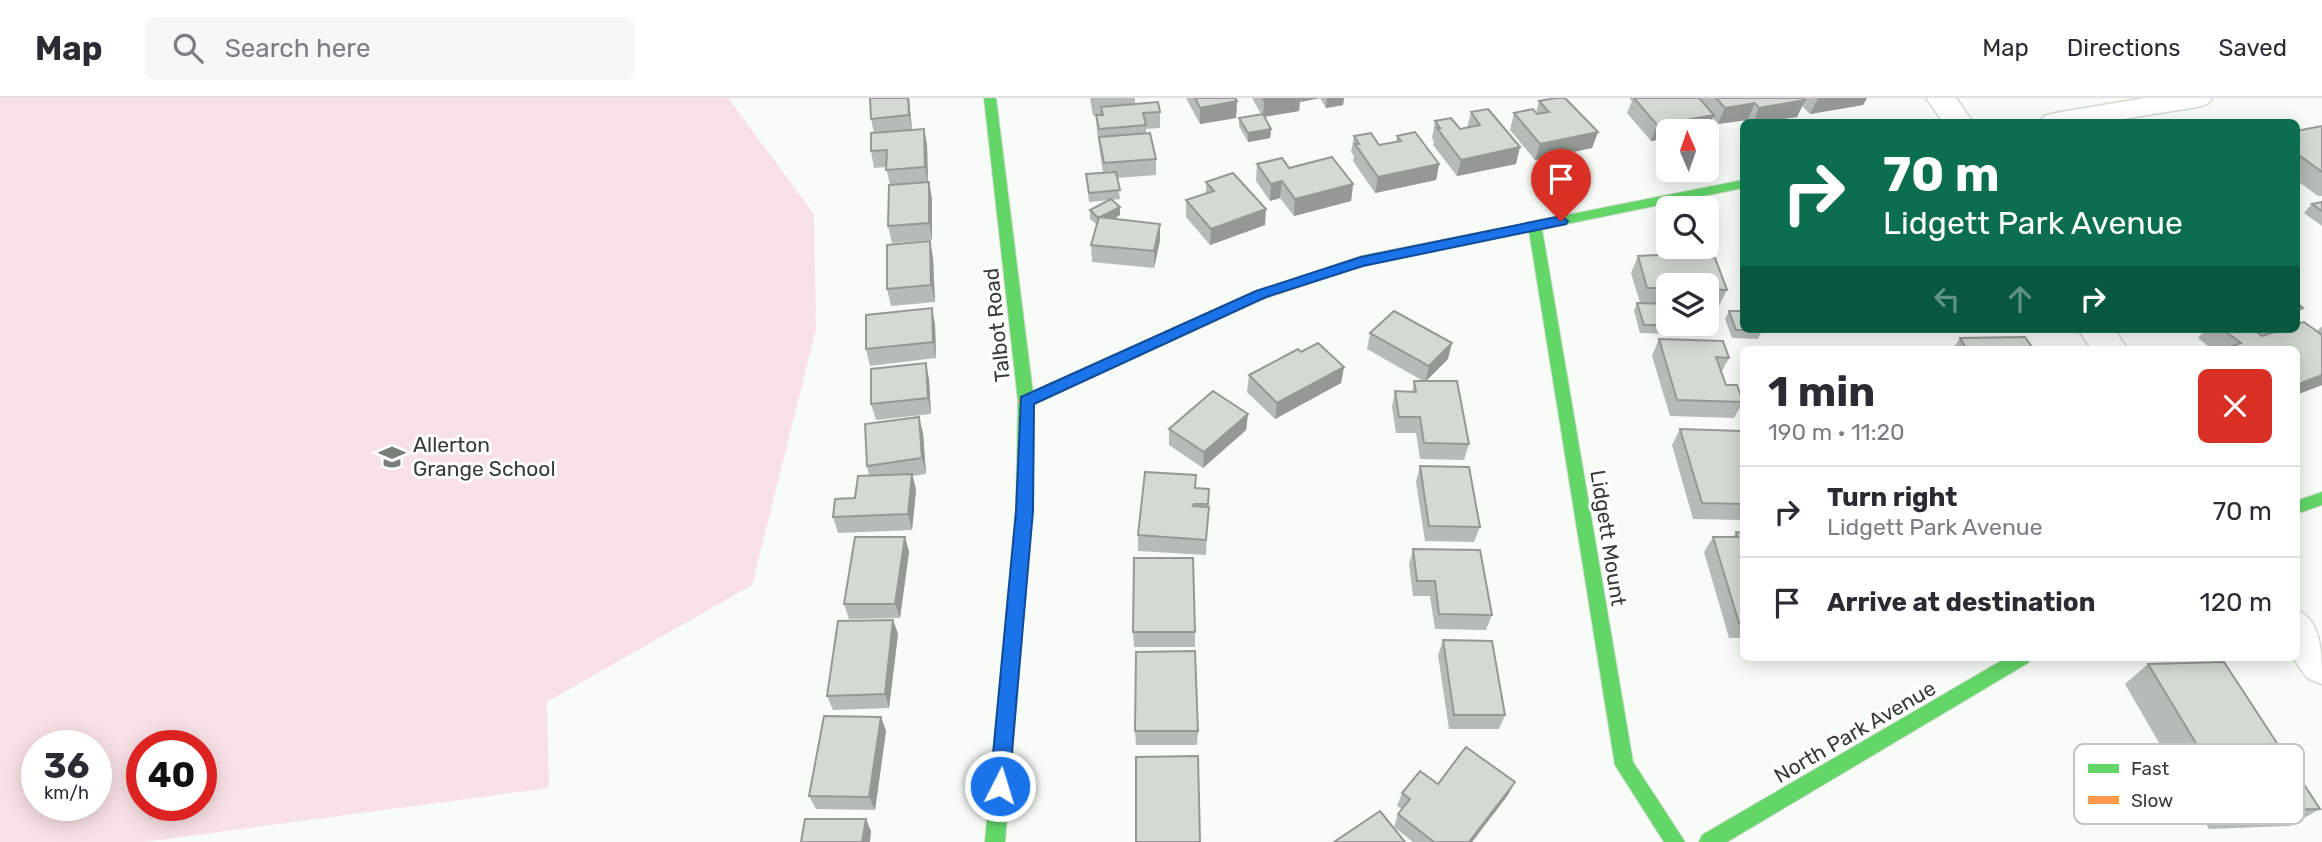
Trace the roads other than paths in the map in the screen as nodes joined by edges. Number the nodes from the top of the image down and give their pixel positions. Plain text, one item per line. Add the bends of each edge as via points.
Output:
1 (990, 98) edge
2 (1941, 98) edge
3 (2197, 98) edge
4 (1956, 119) edge
5 (2073, 119) edge
6 (1740, 185) edge
7 (1535, 226) junction
8 (1027, 401) junction
9 (2322, 498) edge
10 (2300, 506) edge
11 (2300, 633) edge
12 (2017, 661) edge
13 (2322, 665) edge
14 (995, 842) edge
15 (1675, 842) edge
16 (1709, 842) edge

1 - 8 street, Talbot Road
2 - 4 street
3 - 5 street
6 - 7 street
7 - 8 street via 1361,261 1261,294
7 - 15 street, Lidgett Mount via 1624,765
8 - 14 street, Talbot Road via 1024,511
9 - 10 street
11 - 13 street
12 - 16 street, North Park Avenue

